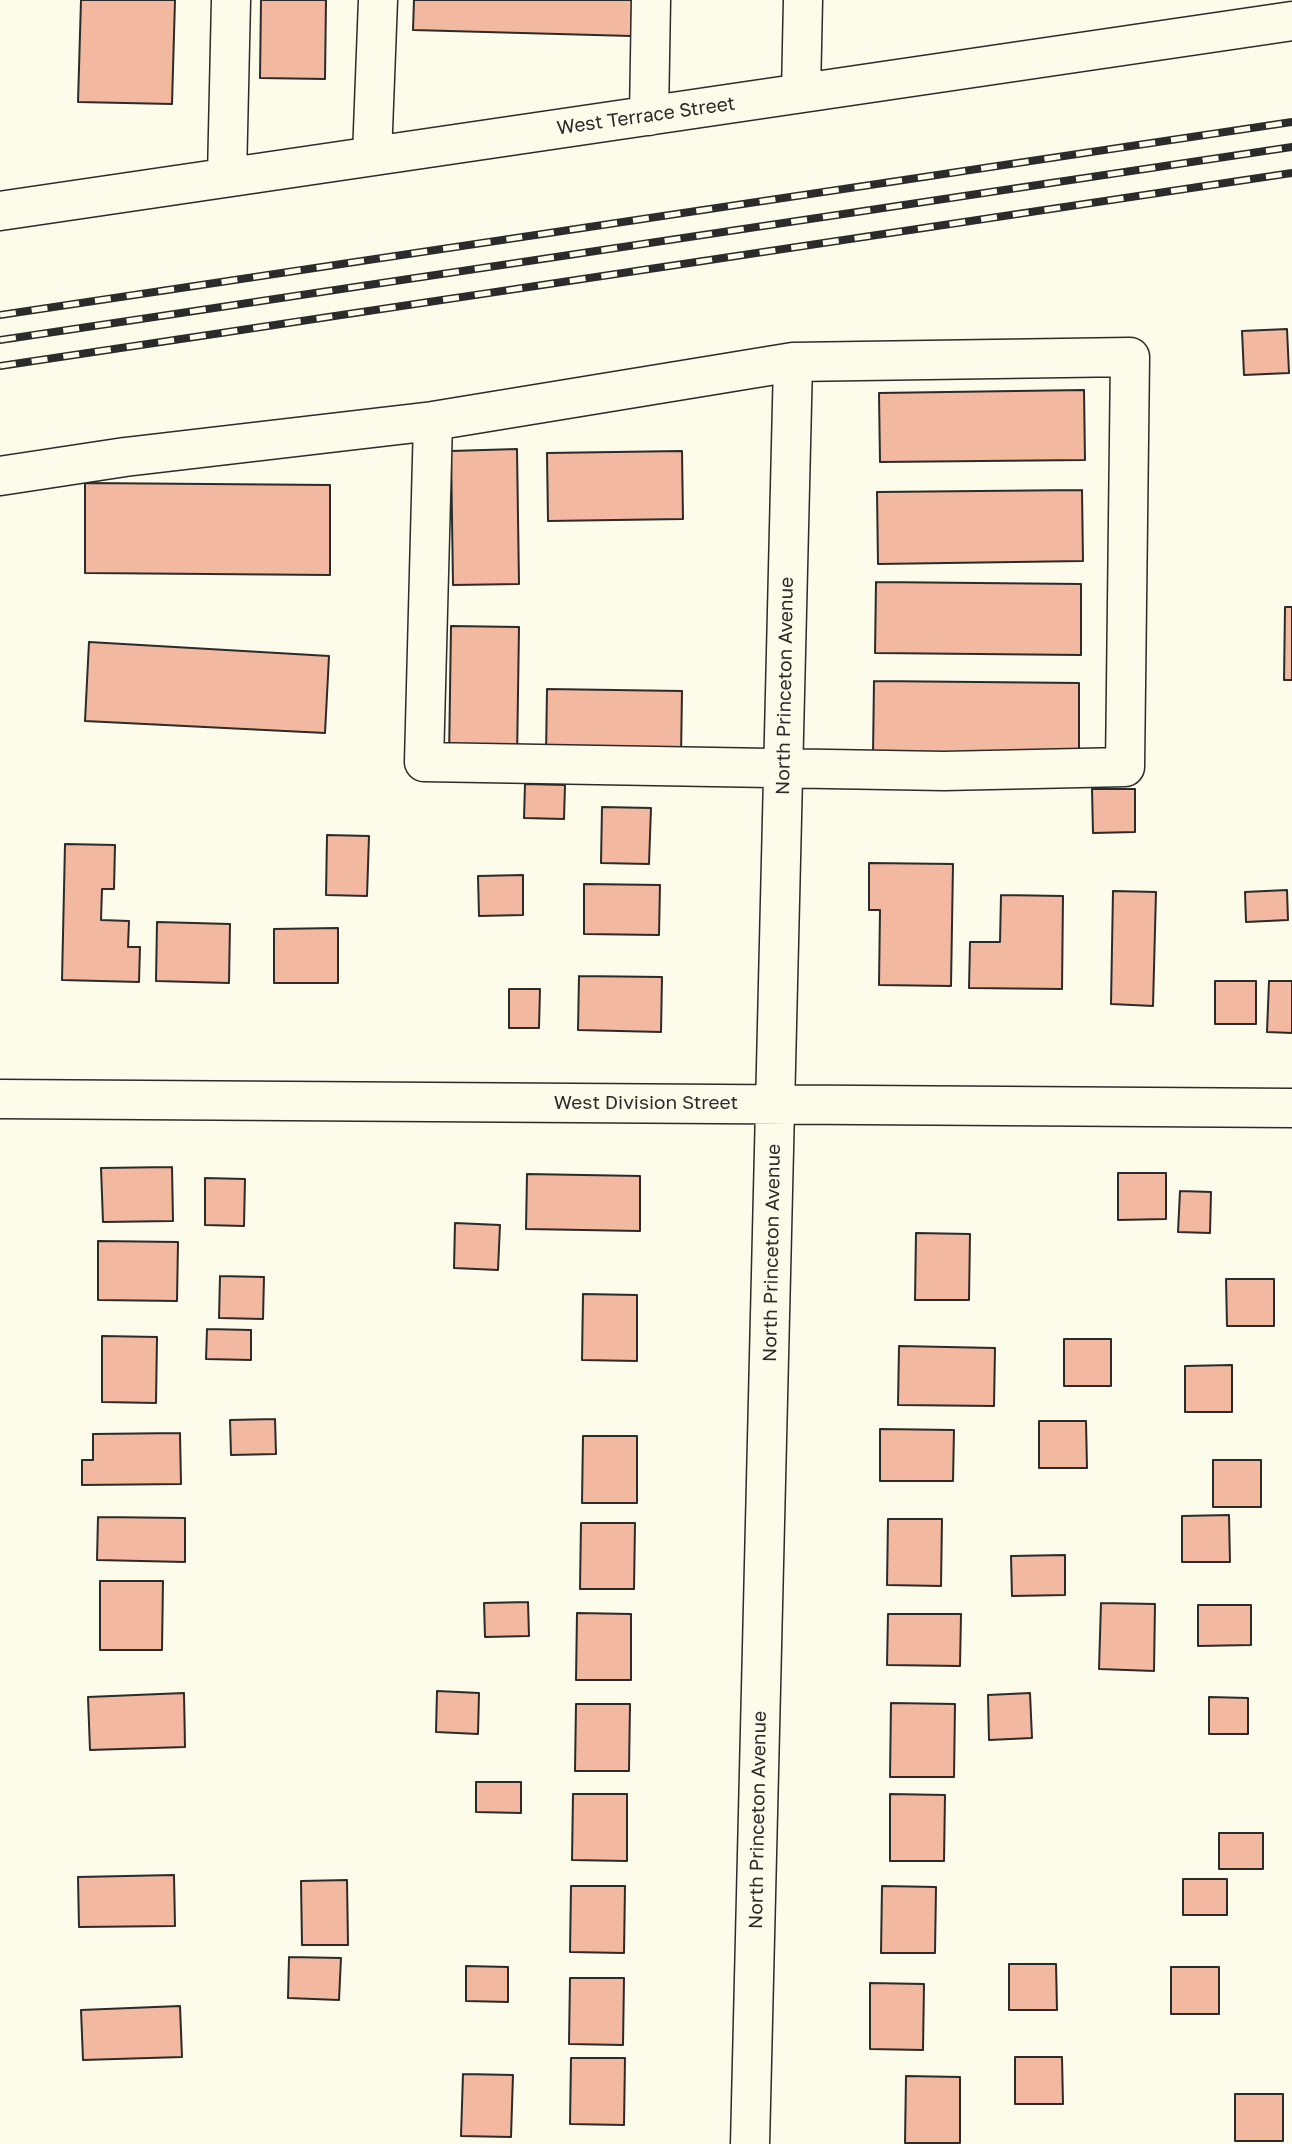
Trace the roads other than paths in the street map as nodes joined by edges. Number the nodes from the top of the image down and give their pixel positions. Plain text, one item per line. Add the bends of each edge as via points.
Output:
1 (231, 0) edge
2 (378, 0) edge
3 (651, 0) edge
4 (803, 0) edge
5 (1292, 21) edge
6 (801, 93) junction
7 (649, 116) junction
8 (372, 156) junction
9 (227, 177) junction
10 (0, 211) edge
11 (793, 362) junction
12 (432, 421) junction
13 (0, 476) edge
14 (783, 769) junction
15 (0, 1099) edge
16 (775, 1104) junction
17 (1292, 1108) edge
18 (750, 2144) edge

1 - 9 street
2 - 8 street
3 - 7 street
4 - 6 street
5 - 6 street, West Terrace Street
6 - 7 street, West Terrace Street
7 - 8 street, West Terrace Street
8 - 9 street, West Terrace Street
9 - 10 street, West Terrace Street
11 - 12 street
11 - 14 street, North Princeton Avenue
11 - 14 street via 1130,357 1125,767
12 - 13 street
12 - 14 street via 424,762
14 - 16 street, North Princeton Avenue
15 - 16 street, West Division Street
16 - 17 street, West Division Street
16 - 18 street, North Princeton Avenue

